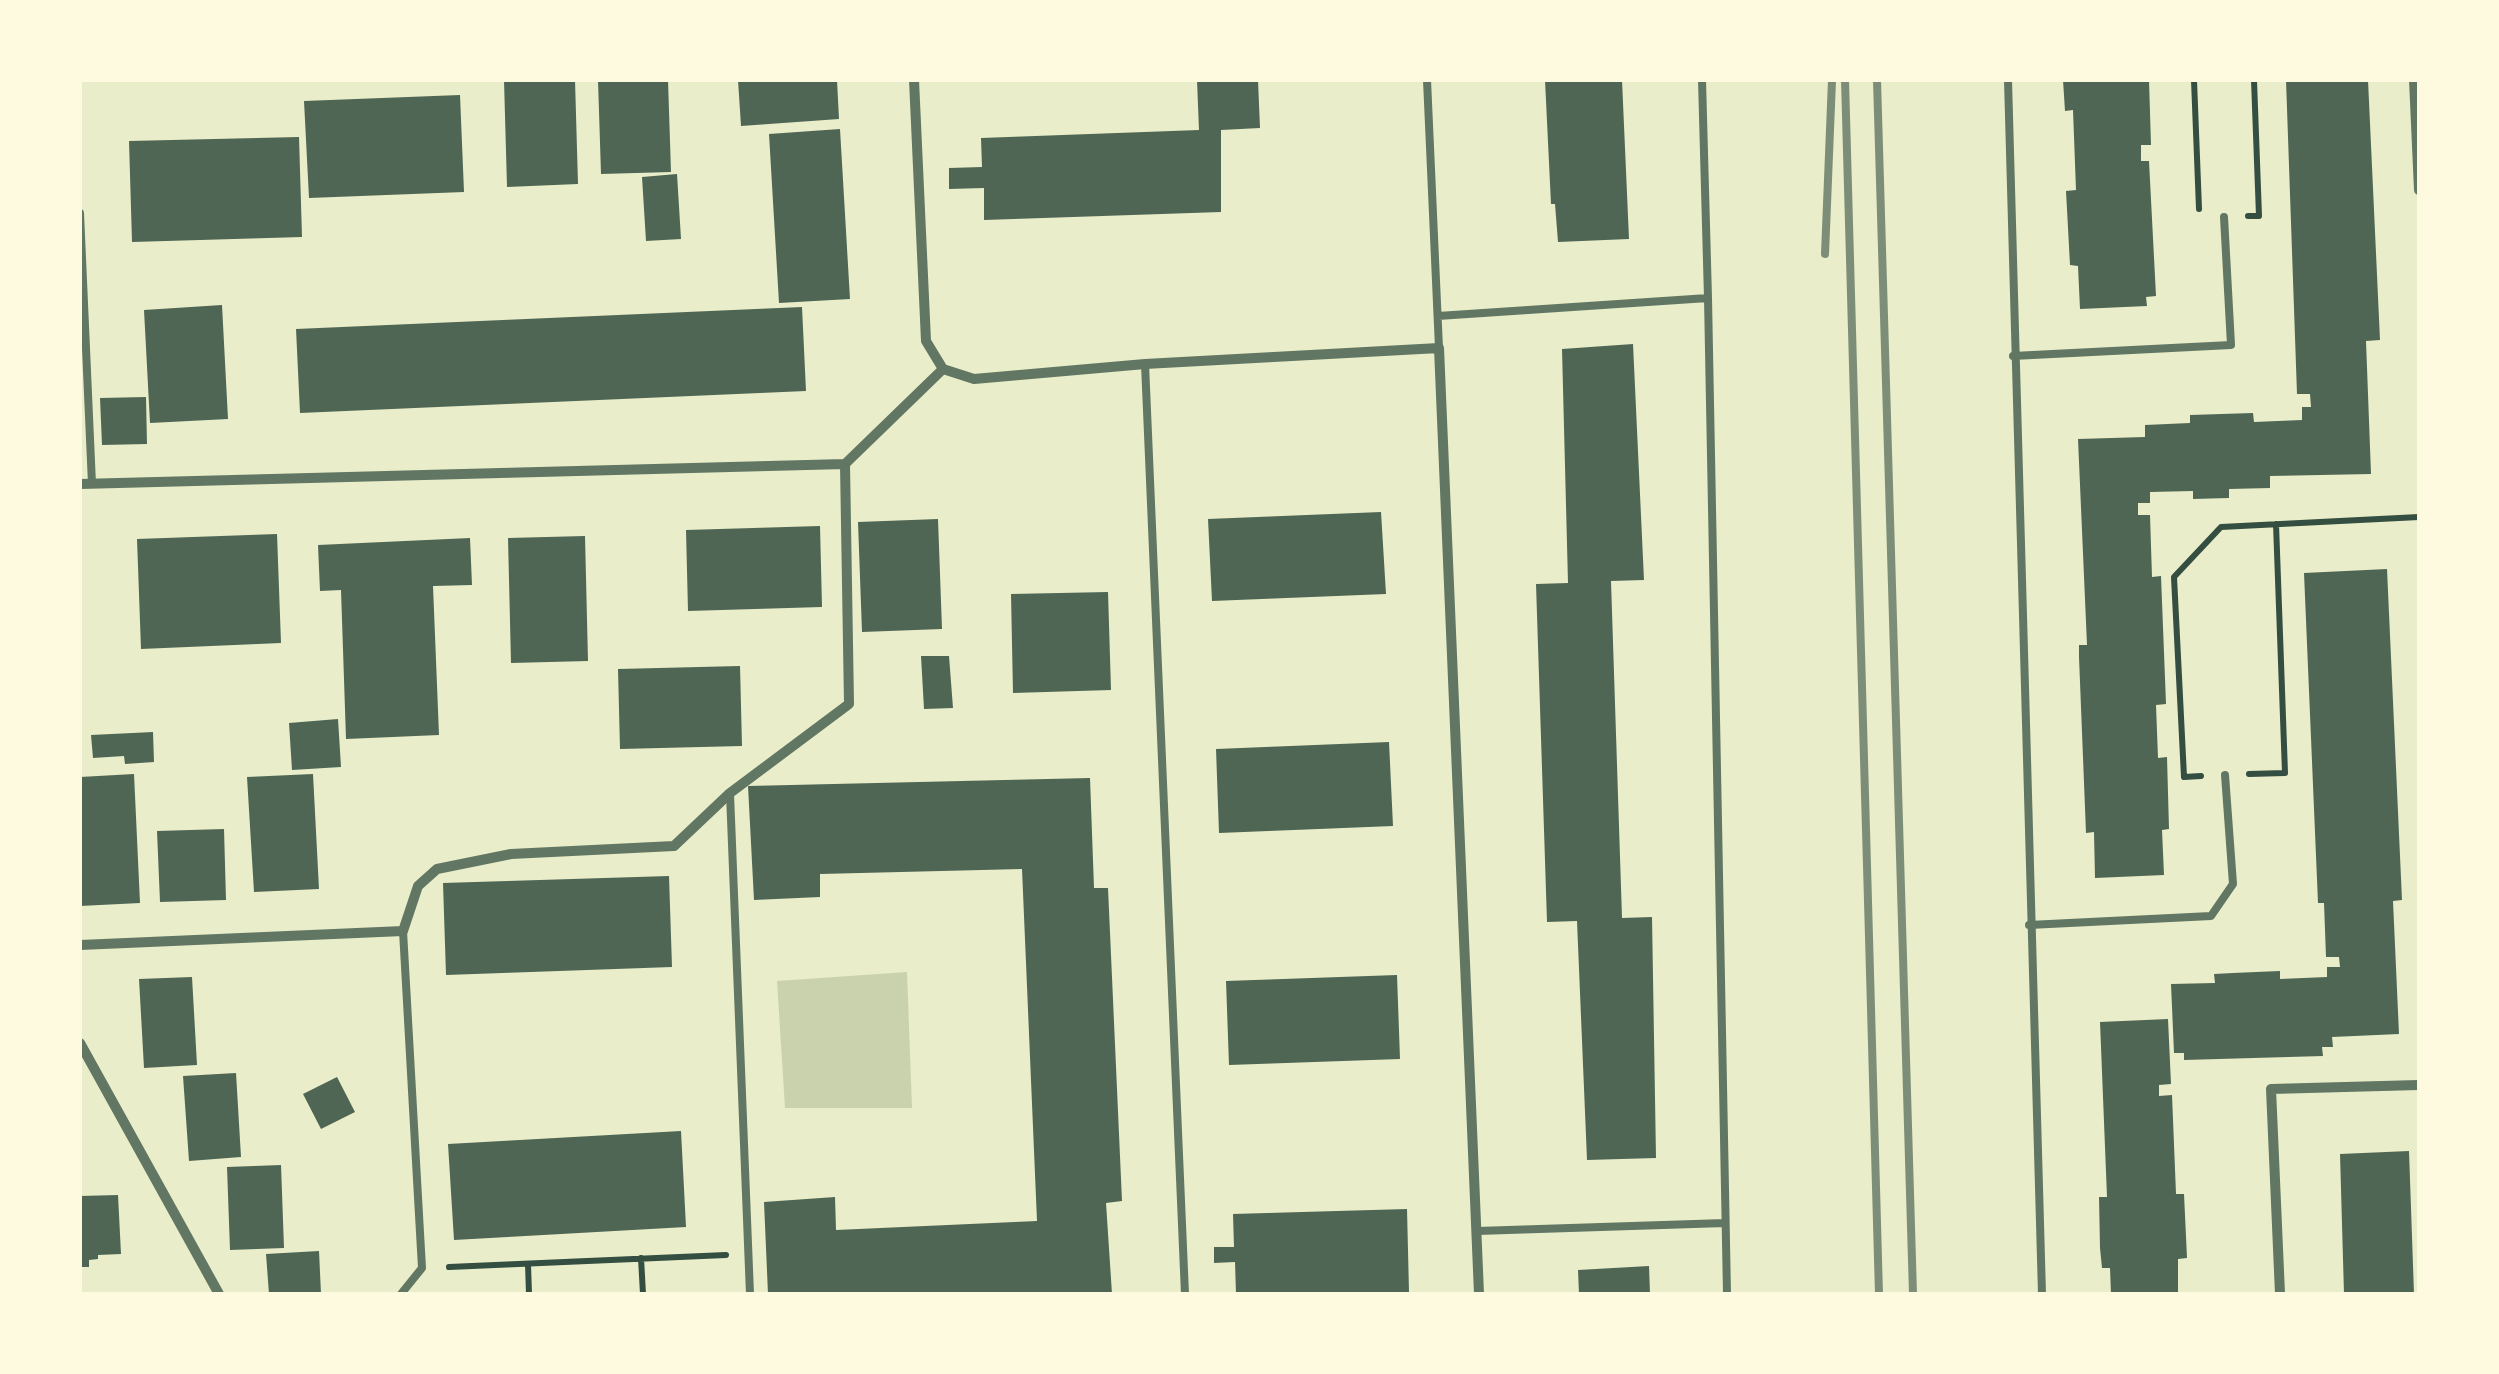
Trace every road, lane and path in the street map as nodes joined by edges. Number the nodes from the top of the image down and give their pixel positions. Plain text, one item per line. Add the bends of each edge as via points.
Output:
1 (914, 80) edge
2 (1427, 80) edge
3 (1702, 80) edge
4 (2008, 80) edge
5 (2194, 80) edge
6 (2254, 80) edge
7 (2414, 80) edge
8 (2419, 190) edge
9 (80, 213) edge
10 (2224, 217) junction
11 (1708, 298) junction
12 (1438, 316) junction
13 (1439, 348) junction
14 (2012, 356) junction
15 (1145, 364) junction
16 (943, 369) junction
17 (845, 464) junction
18 (86, 484) edge
19 (2419, 517) edge
20 (2276, 524) junction
21 (2226, 775) junction
22 (730, 794) junction
23 (2030, 925) junction
24 (403, 931) junction
25 (80, 945) edge
26 (80, 1042) edge
27 (2419, 1086) edge
28 (1725, 1222) junction
29 (1477, 1230) junction
30 (748, 1254) junction
31 (641, 1258) junction
32 (528, 1264) junction
33 (422, 1268) junction
34 (219, 1294) edge
35 (401, 1294) edge
36 (529, 1294) edge
37 (643, 1294) edge
38 (750, 1294) edge
39 (1185, 1294) edge
40 (1479, 1294) edge
41 (1727, 1294) edge
42 (2042, 1294) edge
43 (2280, 1294) edge

1 - 16 street via 926,341
2 - 12 lane
3 - 11 lane
4 - 14 lane
5 - 10 path via 2200,218
6 - 10 path via 2259,216
7 - 8 street
9 - 18 lane
10 - 14 lane via 2231,345
11 - 12 lane
11 - 28 lane
12 - 13 lane
13 - 15 street
13 - 29 street
14 - 23 lane
15 - 16 street via 974,379
15 - 39 lane
16 - 17 street
17 - 18 street
17 - 22 street via 850,704
19 - 20 path
20 - 21 path via 2284,773
20 - 21 path via 2222,527 2174,577 2184,777
21 - 23 lane via 2233,884 2211,916
22 - 24 street via 674,846 512,854 437,870 418,886
22 - 30 lane
23 - 42 lane
24 - 25 street
24 - 33 lane
26 - 34 street
27 - 43 street via 2271,1089
28 - 29 lane
28 - 41 lane
29 - 40 street
30 - 31 path
30 - 38 lane
31 - 32 path
31 - 37 path
32 - 33 path
32 - 36 path
33 - 35 lane

